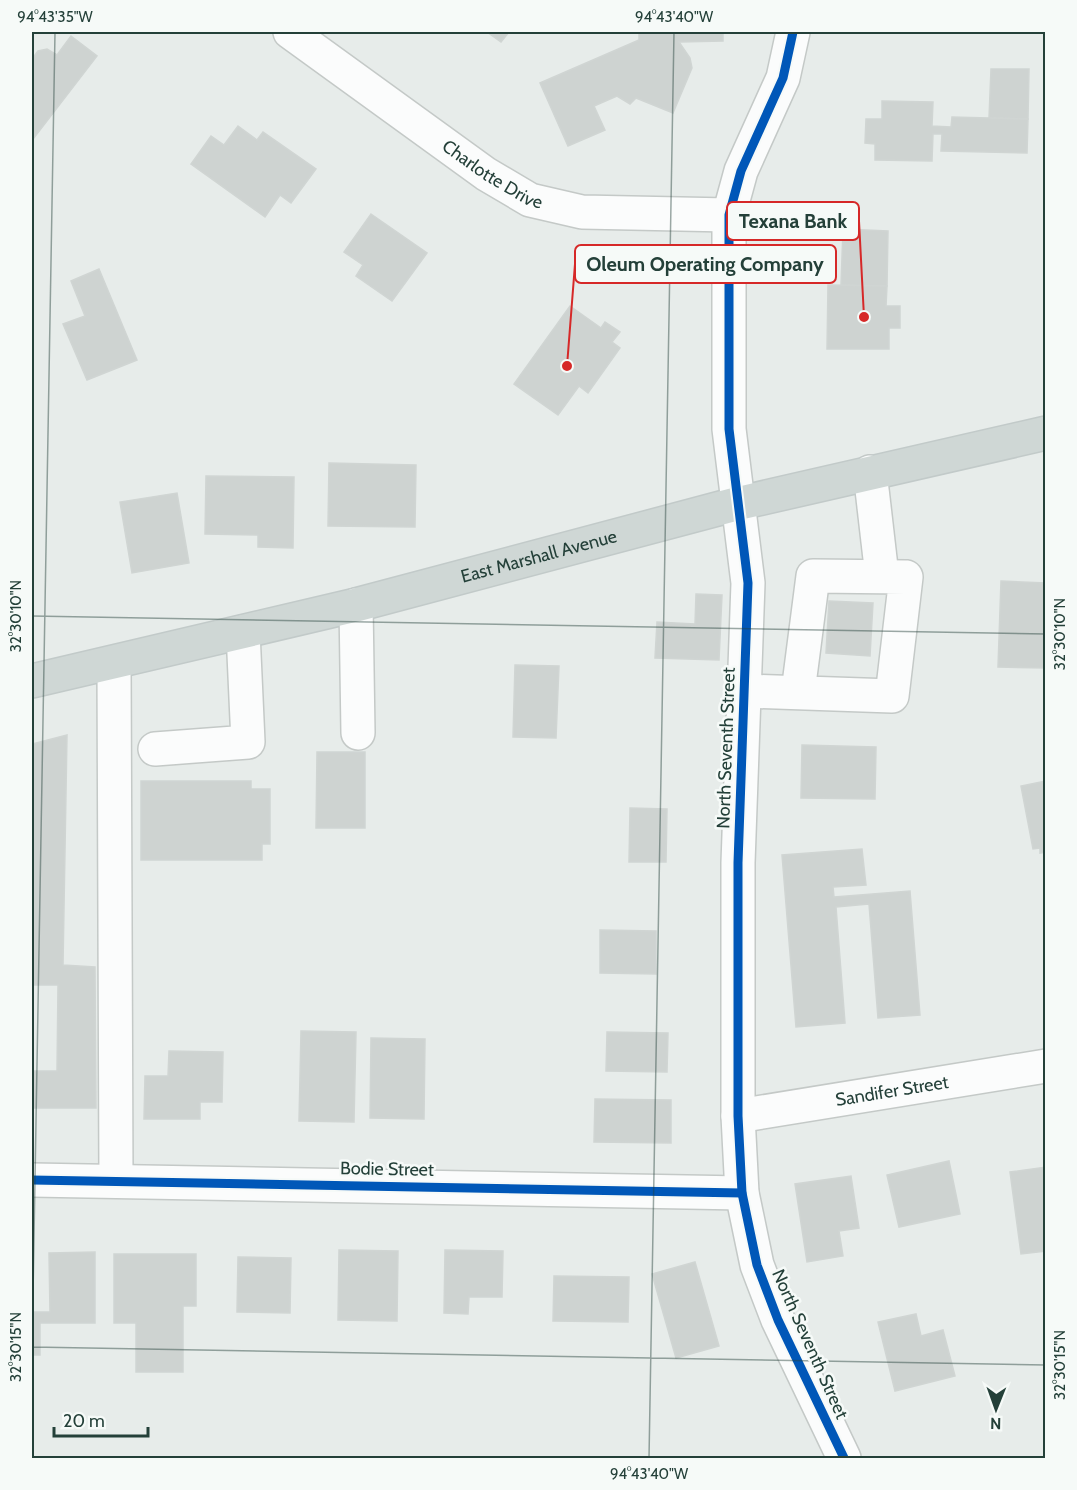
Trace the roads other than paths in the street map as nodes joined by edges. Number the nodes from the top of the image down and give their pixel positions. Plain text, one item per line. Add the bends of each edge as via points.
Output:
1 (290, 32) edge
2 (793, 32) edge
3 (729, 215) junction
4 (1046, 433) edge
5 (870, 472) junction
6 (736, 504) junction
7 (882, 576) junction
8 (356, 605) junction
9 (243, 632) junction
10 (114, 663) junction
11 (32, 681) edge
12 (744, 691) junction
13 (798, 692) junction
14 (358, 733) dead end
15 (155, 749) dead end
16 (1046, 1066) edge
17 (738, 1116) junction
18 (32, 1180) edge
19 (116, 1180) junction
20 (741, 1193) junction
21 (844, 1458) edge

1 - 3 street, Charlotte Drive via 486,174 530,200 582,212
2 - 3 street, North Seventh Street via 783,78 741,171
3 - 6 street, North Seventh Street via 729,429
4 - 5 main road, East Marshall Avenue
5 - 6 main road, East Marshall Avenue
5 - 7 street
6 - 8 main road, East Marshall Avenue
6 - 12 street, North Seventh Street via 748,583
7 - 13 street via 813,576
7 - 13 street via 906,577 892,696
8 - 9 main road, East Marshall Avenue
8 - 14 street
9 - 10 main road, East Marshall Avenue
9 - 15 street via 248,742
10 - 11 main road, East Marshall Avenue
10 - 19 street
12 - 13 street
12 - 17 street, North Seventh Street via 738,863
16 - 17 street, Sandifer Street
17 - 20 street, North Seventh Street
18 - 19 street, Bodie Street
19 - 20 street, Bodie Street
20 - 21 street, North Seventh Street via 751,1246 769,1299

